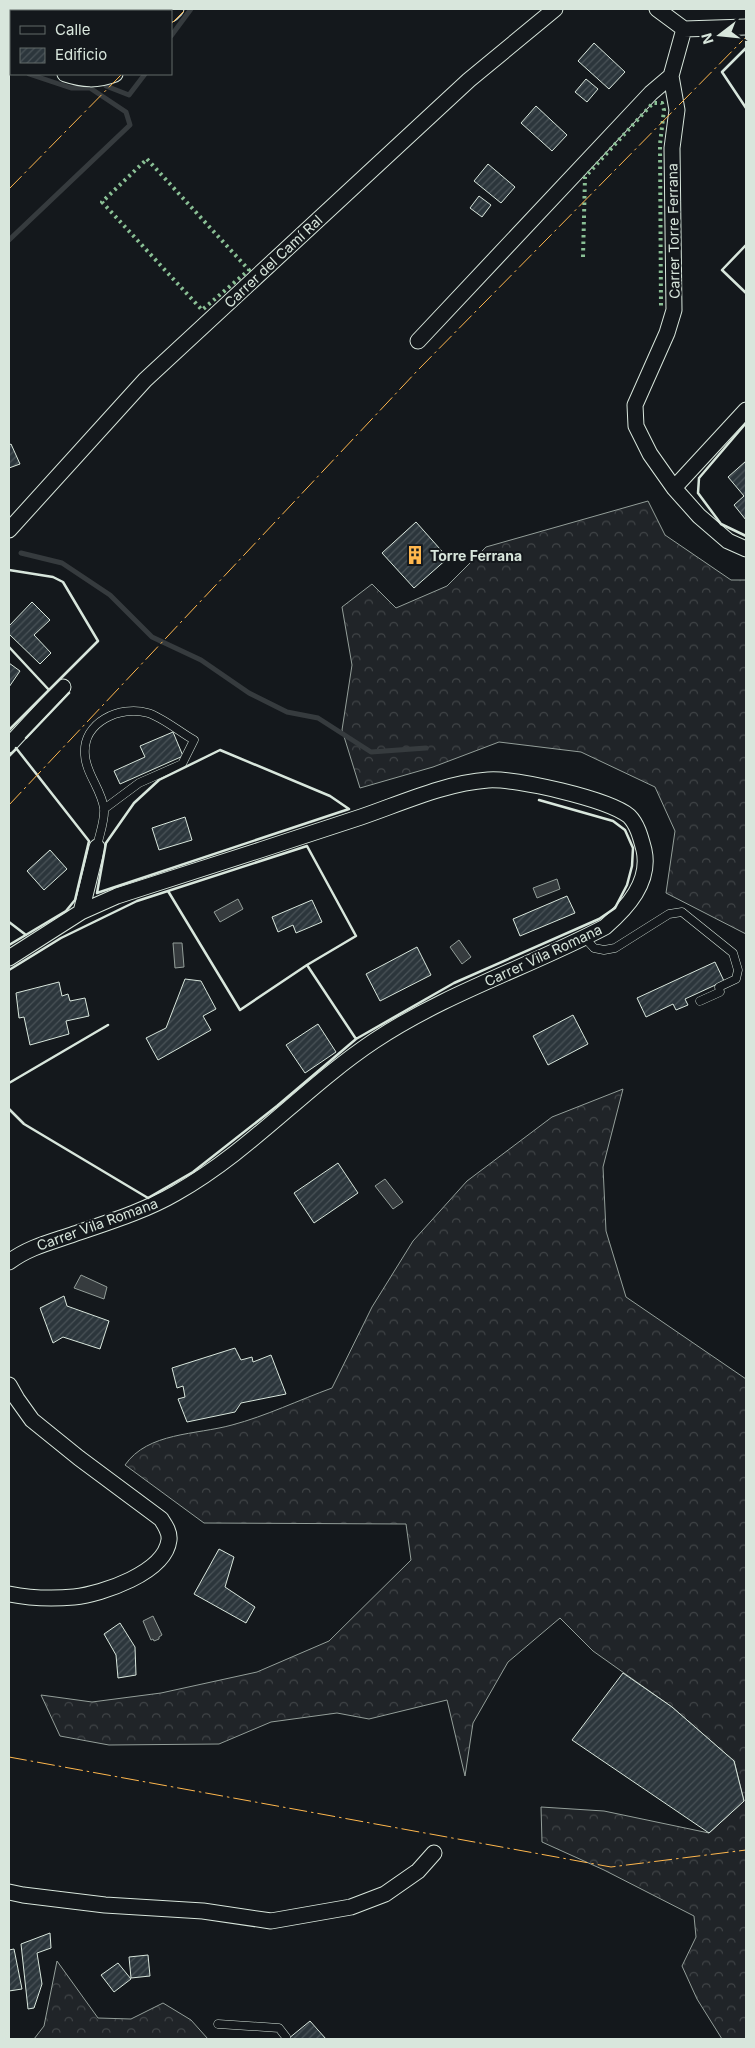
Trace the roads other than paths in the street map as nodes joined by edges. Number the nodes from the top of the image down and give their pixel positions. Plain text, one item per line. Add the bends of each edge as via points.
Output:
1 (555, 9) edge
2 (657, 9) edge
3 (746, 27) edge
4 (684, 29) junction
5 (68, 75) edge
6 (112, 75) edge
7 (671, 76) junction
8 (418, 341) dead end
9 (746, 410) edge
10 (674, 488) junction
11 (9, 530) edge
12 (746, 549) edge
13 (62, 687) dead end
14 (9, 745) edge
15 (104, 809) junction
16 (97, 847) joint
17 (81, 912) junction
18 (584, 937) junction
19 (9, 958) edge
20 (700, 1001) dead end
21 (9, 1262) edge
22 (9, 1385) edge
23 (9, 1594) edge
24 (434, 1853) dead end
25 (9, 1892) edge
26 (218, 2024) dead end
27 (286, 2038) dead end

1 - 11 street, Carrer del Camí Ral via 469,80 145,380
2 - 4 street
3 - 4 street
4 - 7 street, Carrer Torre Ferrana
5 - 6 street via 95,80
7 - 8 street via 651,93
7 - 10 street, Carrer Torre Ferrana via 677,110 672,148 674,310 667,334 635,405 636,426 650,454
9 - 10 street
10 - 12 street, Carrer Torre Ferrana via 698,516 728,541
13 - 14 street
15 - 15 lane via 85,755 86,738 93,726 111,715 134,711 150,713 194,740 182,764 139,784
15 - 16 lane
16 - 17 street
17 - 18 street, Carrer Vila Romana via 117,896 428,794 488,780 585,797 615,807 631,818 640,833 645,855 644,874 636,894 623,912 605,927
17 - 19 street, Carrer Vila Romana
18 - 20 lane via 594,948 615,948 668,914 682,912 734,953 738,970 736,980
18 - 21 street, Carrer Vila Romana via 406,1020 359,1051 239,1152 175,1194 147,1208 31,1248
22 - 23 street via 32,1420 161,1519 170,1539 158,1561 142,1574 102,1591 75,1597
24 - 25 street via 418,1871 385,1894 351,1907 271,1921
26 - 27 lane via 280,2028

